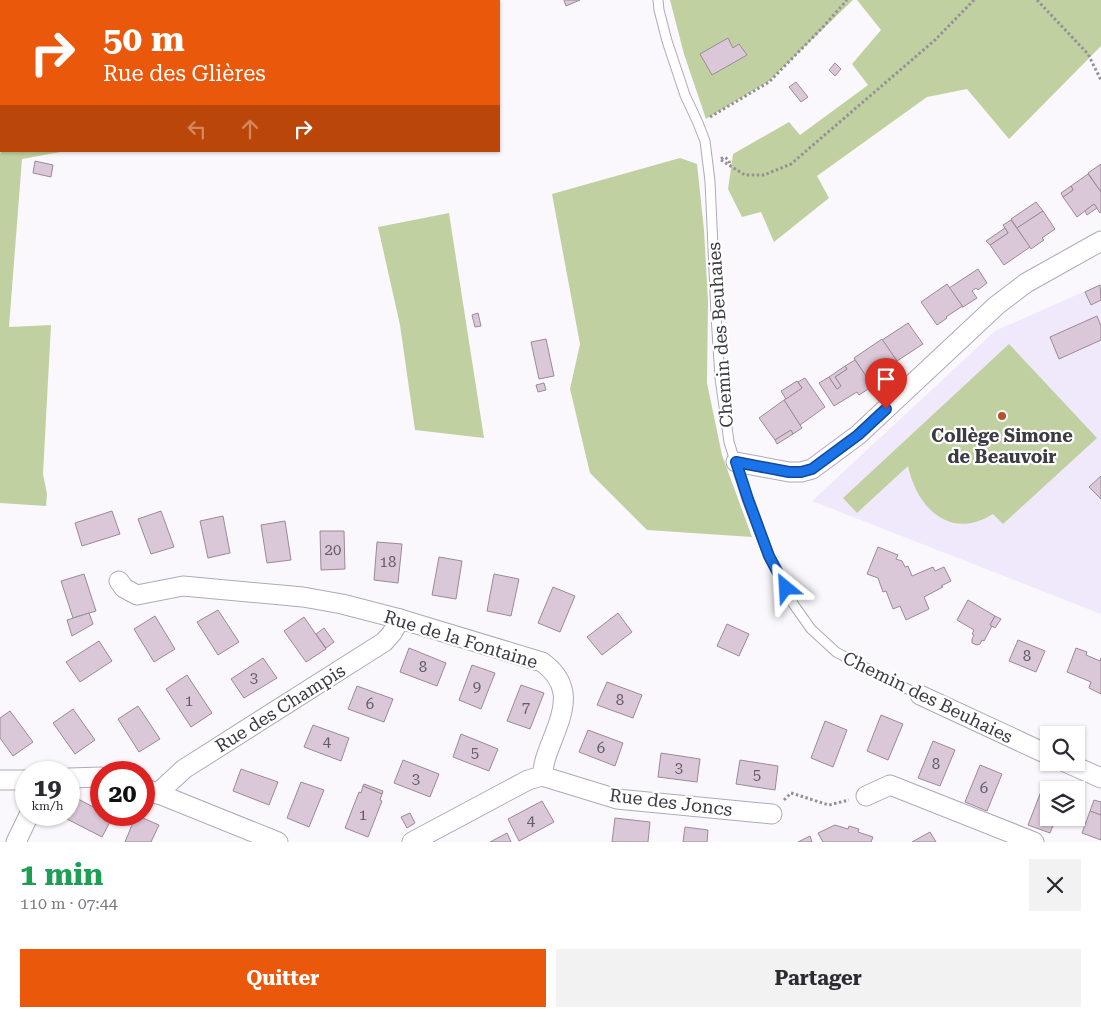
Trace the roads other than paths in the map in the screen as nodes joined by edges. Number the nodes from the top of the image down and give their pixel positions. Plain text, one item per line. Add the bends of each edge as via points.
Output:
1 (658, 0) edge
2 (1101, 241) edge
3 (736, 462) junction
4 (119, 581) dead end
5 (400, 619) junction
6 (920, 695) joint
7 (1040, 751) edge
8 (1085, 771) edge
9 (542, 776) junction
10 (1101, 778) edge
11 (0, 780) edge
12 (15, 780) edge
13 (155, 788) edge
14 (155, 793) edge
15 (866, 796) road end
16 (772, 814) road end
17 (24, 826) edge
18 (16, 842) edge
19 (278, 842) edge
20 (412, 842) edge
21 (1034, 842) edge

1 - 3 lane, Chemin des Beuhaies via 666,41 684,95 705,141 720,378 729,442
2 - 3 street via 1026,283 998,304 858,435 812,469 789,472
3 - 6 lane, Chemin des Beuhaies via 769,556 811,630 836,652
4 - 5 street, Rue de la Fontaine via 137,595 183,586 303,597
5 - 9 street, Rue de la Fontaine via 542,662 550,668 563,691 564,702
5 - 13 street, Rue des Champis via 384,642
6 - 7 street, Chemin des Beuhaies
8 - 10 street
9 - 16 street, Rue des Joncs via 617,799
9 - 20 street via 528,780
11 - 12 street
14 - 19 street
15 - 21 street via 890,785
17 - 18 street

